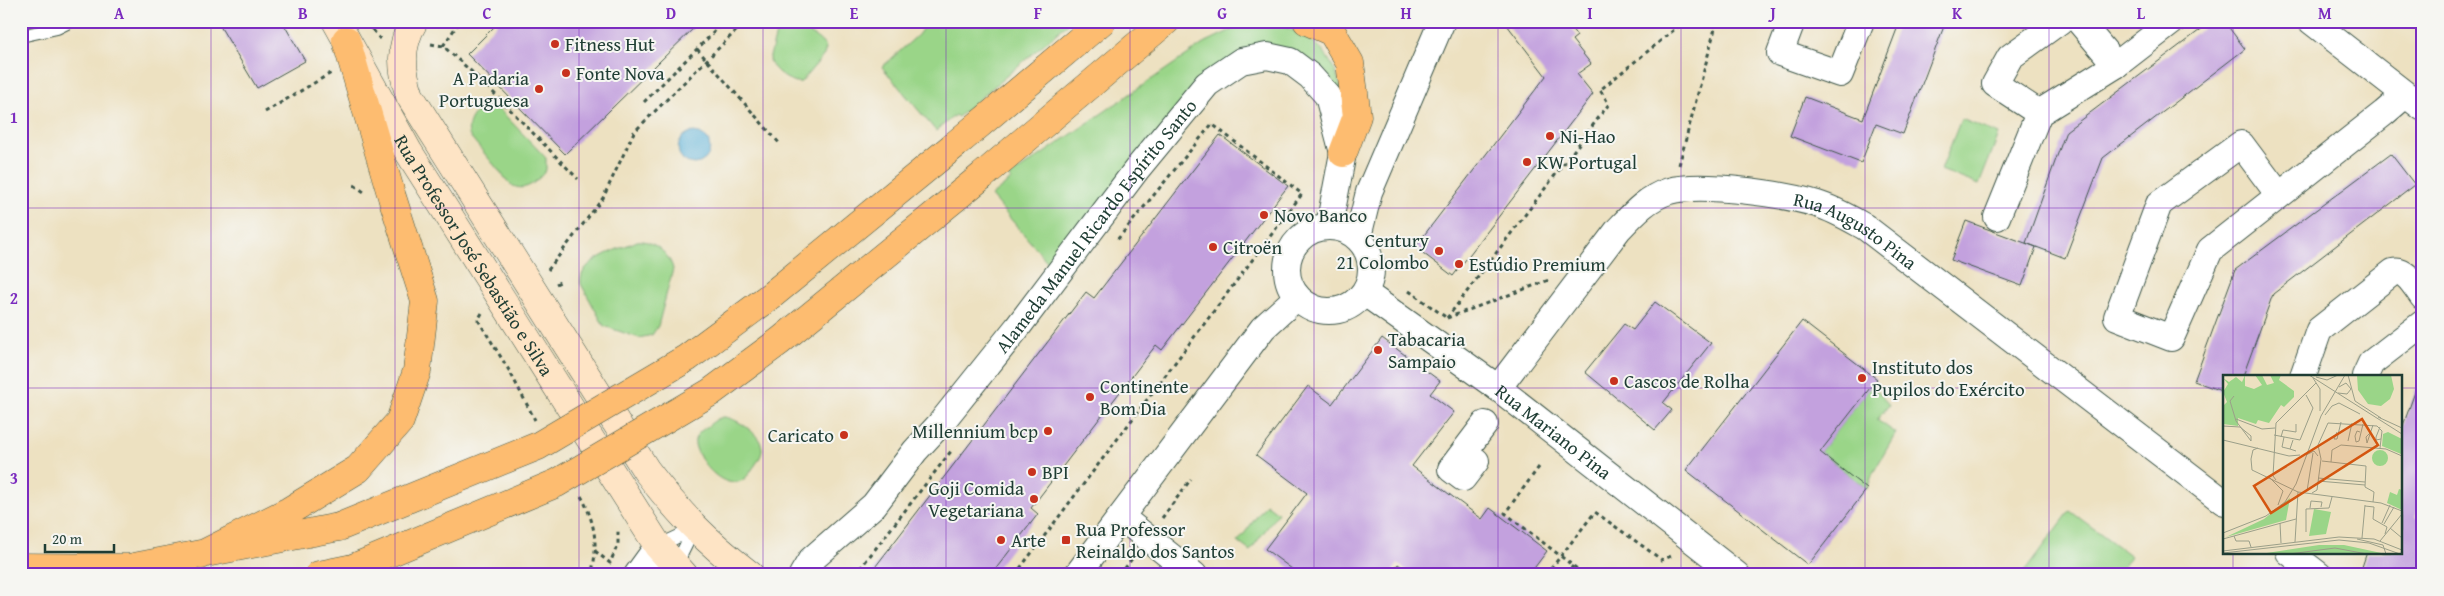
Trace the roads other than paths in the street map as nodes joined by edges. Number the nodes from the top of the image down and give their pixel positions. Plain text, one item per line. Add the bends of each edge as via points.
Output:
1 (71, 21) edge
2 (1102, 21) edge
3 (1166, 21) edge
4 (1307, 21) edge
5 (1442, 21) edge
6 (1792, 21) edge
7 (1861, 21) edge
8 (2060, 21) edge
9 (2079, 21) edge
10 (2174, 21) edge
11 (2311, 21) edge
12 (341, 31) edge
13 (409, 31) edge
14 (21, 36) edge
15 (2116, 65) junction
16 (2414, 101) edge
17 (2039, 112) junction
18 (1343, 153) junction
19 (2279, 195) junction
20 (1997, 217) dead end
21 (1330, 226) junction
22 (1358, 237) junction
23 (1365, 293) junction
24 (1297, 297) junction
25 (2423, 297) edge
26 (2423, 323) edge
27 (2303, 375) edge
28 (2365, 375) edge
29 (1498, 388) junction
30 (1485, 424) dead end
31 (1464, 452) dead end
32 (2223, 501) edge
33 (1121, 517) junction
34 (694, 529) junction
35 (2293, 554) edge
36 (201, 555) junction
37 (672, 566) edge
38 (21, 567) edge
39 (1088, 571) edge
40 (320, 575) edge
41 (637, 575) edge
42 (750, 575) edge
43 (802, 575) edge
44 (1172, 575) edge
45 (1189, 575) edge
46 (1194, 575) edge
47 (1737, 575) edge
48 (2319, 575) edge

1 - 14 lane via 57,28
2 - 36 highway, bridge via 768,298 687,358 538,446 339,527
3 - 40 highway, bridge via 780,341 711,392 557,483 353,568
4 - 18 highway via 1332,32 1350,63 1357,116
5 - 22 street via 1369,192
6 - 7 street via 1780,53 1840,74
8 - 17 street via 2010,57 1995,84
9 - 15 street
10 - 15 street
11 - 16 street
12 - 36 highway via 425,301 418,371 400,420 358,469 289,511
12 - 37 street, Rua Professor José Sebastião e Silva via 408,151
13 - 34 street, Rua Professor José Sebastião e Silva via 402,61 410,96 646,470
15 - 17 street
16 - 19 street
17 - 20 street
18 - 21 street, Alameda Manuel Ricardo Espírito Santo
18 - 43 street, Alameda Manuel Ricardo Espírito Santo via 1328,96 1310,76 1290,61 1268,56 1241,61 1206,84 874,505 811,560
19 - 19 street via 2241,144 2159,204 2116,317 2170,338 2210,250
21 - 22 street via 1345,229
21 - 24 street via 1310,230 1295,242 1287,260 1288,280
22 - 23 street via 1372,263 1371,279
23 - 24 street via 1351,307 1332,312 1313,309
23 - 29 street, Rua Mariano Pina
24 - 33 street via 1263,328
25 - 27 street via 2404,273 2393,272 2319,330
26 - 28 street via 2371,363
29 - 32 street, Rua Augusto Pina via 1618,230 1650,200 1668,192 1706,187 1791,198 1817,204 1865,227
29 - 47 street, Rua Mariano Pina
30 - 31 street
33 - 39 street
33 - 46 street
34 - 37 lane
34 - 37 lane
34 - 42 street, Rua Professor José Sebastião e Silva
35 - 48 street
36 - 38 highway via 129,568
37 - 41 street
44 - 45 street

